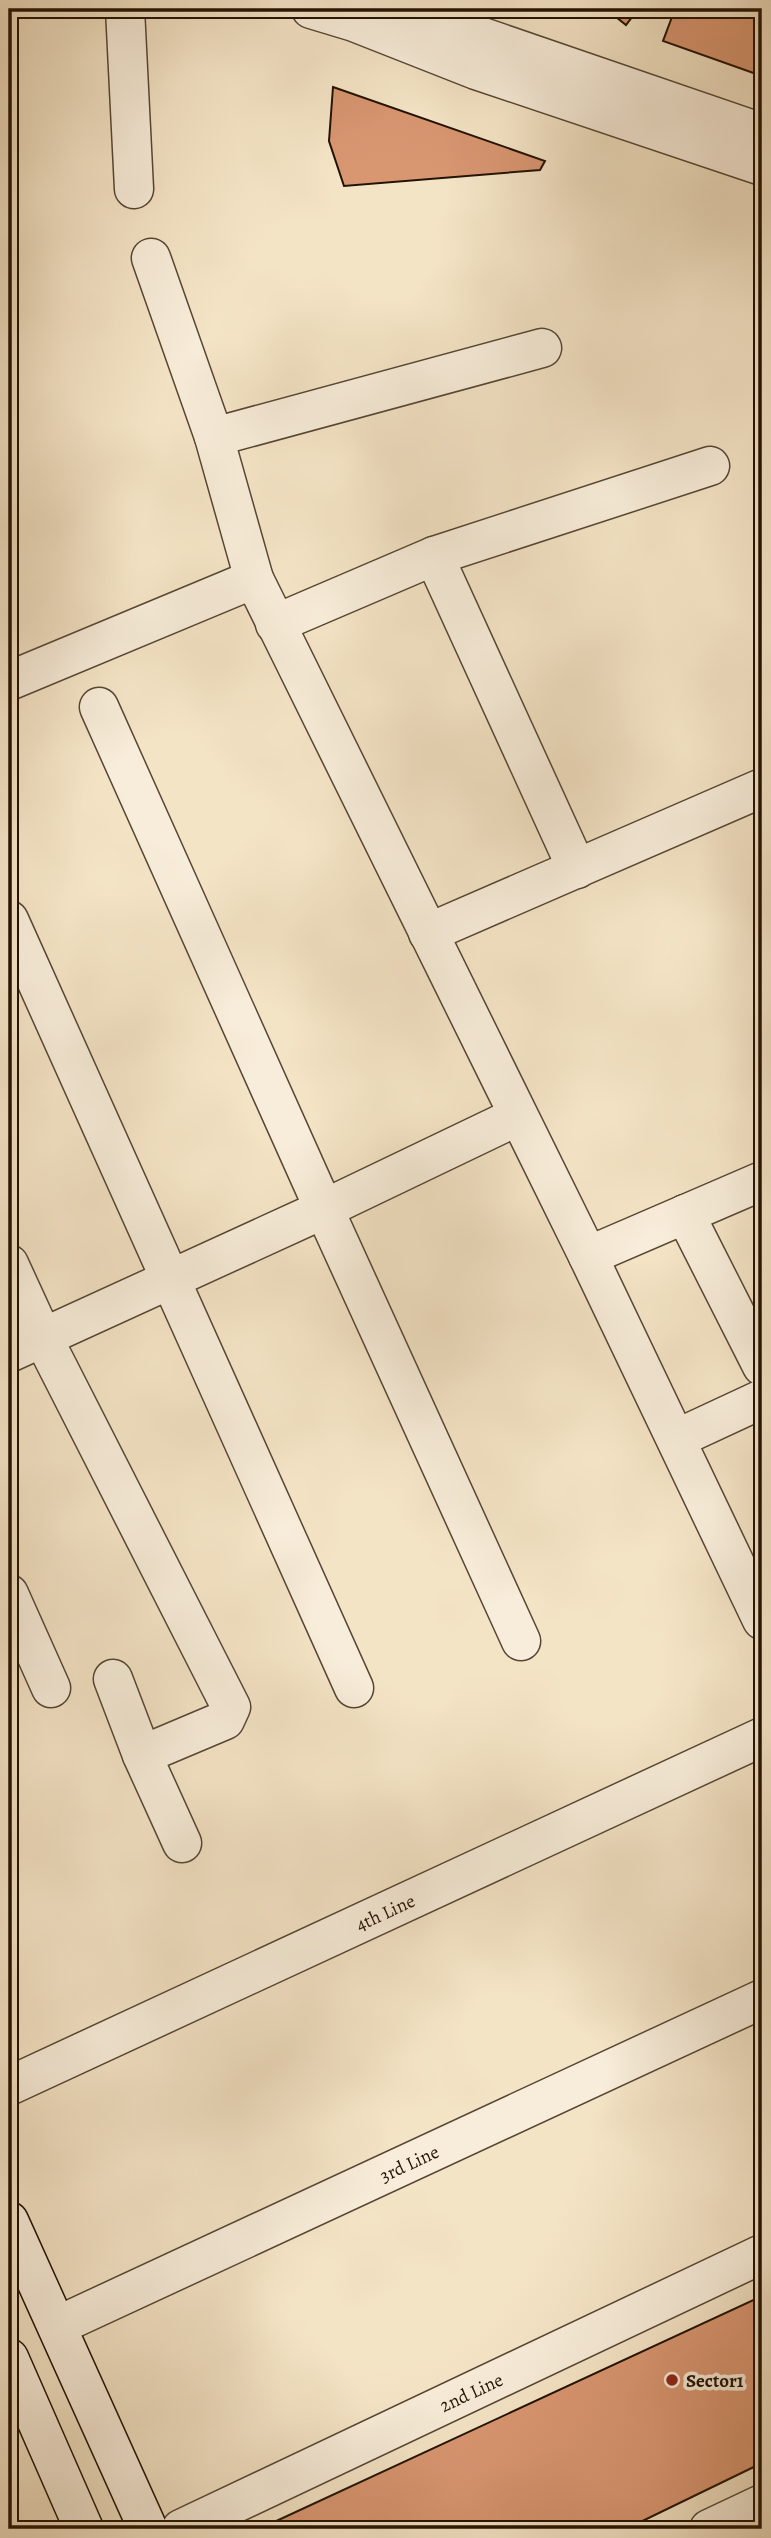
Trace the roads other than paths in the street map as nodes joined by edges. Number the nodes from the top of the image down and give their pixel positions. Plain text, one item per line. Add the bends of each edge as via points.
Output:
1 (125, 9) edge
2 (311, 9) edge
3 (355, 15) edge
4 (421, 21) edge
5 (762, 133) edge
6 (762, 166) edge
7 (134, 189) dead end
8 (151, 258) dead end
9 (542, 348) dead end
10 (214, 438) junction
11 (710, 466) dead end
12 (434, 556) junction
13 (254, 579) junction
14 (275, 624) junction
15 (9, 681) edge
16 (99, 707) dead end
17 (762, 788) edge
18 (577, 869) junction
19 (9, 920) edge
20 (428, 933) junction
21 (518, 1116) junction
22 (762, 1181) edge
23 (324, 1209) junction
24 (685, 1213) junction
25 (588, 1256) junction
26 (9, 1264) edge
27 (170, 1280) junction
28 (43, 1338) junction
29 (9, 1353) edge
30 (762, 1366) edge
31 (762, 1399) edge
32 (676, 1439) junction
33 (9, 1597) edge
34 (762, 1620) edge
35 (521, 1641) dead end
36 (113, 1679) dead end
37 (51, 1688) dead end
38 (354, 1688) dead end
39 (762, 1737) edge
40 (142, 1755) junction
41 (181, 1843) dead end
42 (762, 1999) edge
43 (9, 2086) edge
44 (9, 2221) edge
45 (762, 2254) edge
46 (57, 2326) junction
47 (9, 2358) edge
48 (762, 2504) edge
49 (84, 2529) edge
50 (148, 2529) edge
51 (181, 2529) edge
52 (709, 2529) edge

1 - 7 street
2 - 3 street
3 - 4 street
4 - 5 street
4 - 6 street via 476,69
8 - 10 street
9 - 10 street
10 - 13 street
11 - 12 street
12 - 14 street
12 - 18 street
13 - 14 street
13 - 15 street
14 - 20 street
16 - 23 street
17 - 18 street
18 - 20 street
19 - 27 street
20 - 21 street
21 - 23 street
21 - 25 street
22 - 24 street
23 - 27 street
23 - 35 street
24 - 25 street
24 - 30 street
25 - 32 street
26 - 28 street
27 - 28 street
27 - 38 street
28 - 29 street
28 - 40 street via 231,1707 225,1720
31 - 32 street
32 - 34 street
33 - 37 street
36 - 40 street
39 - 43 street, 4th Line
40 - 41 street
42 - 46 street, 3rd Line
44 - 46 street
45 - 51 street, 2nd Line
46 - 50 street
47 - 49 street
48 - 52 street

